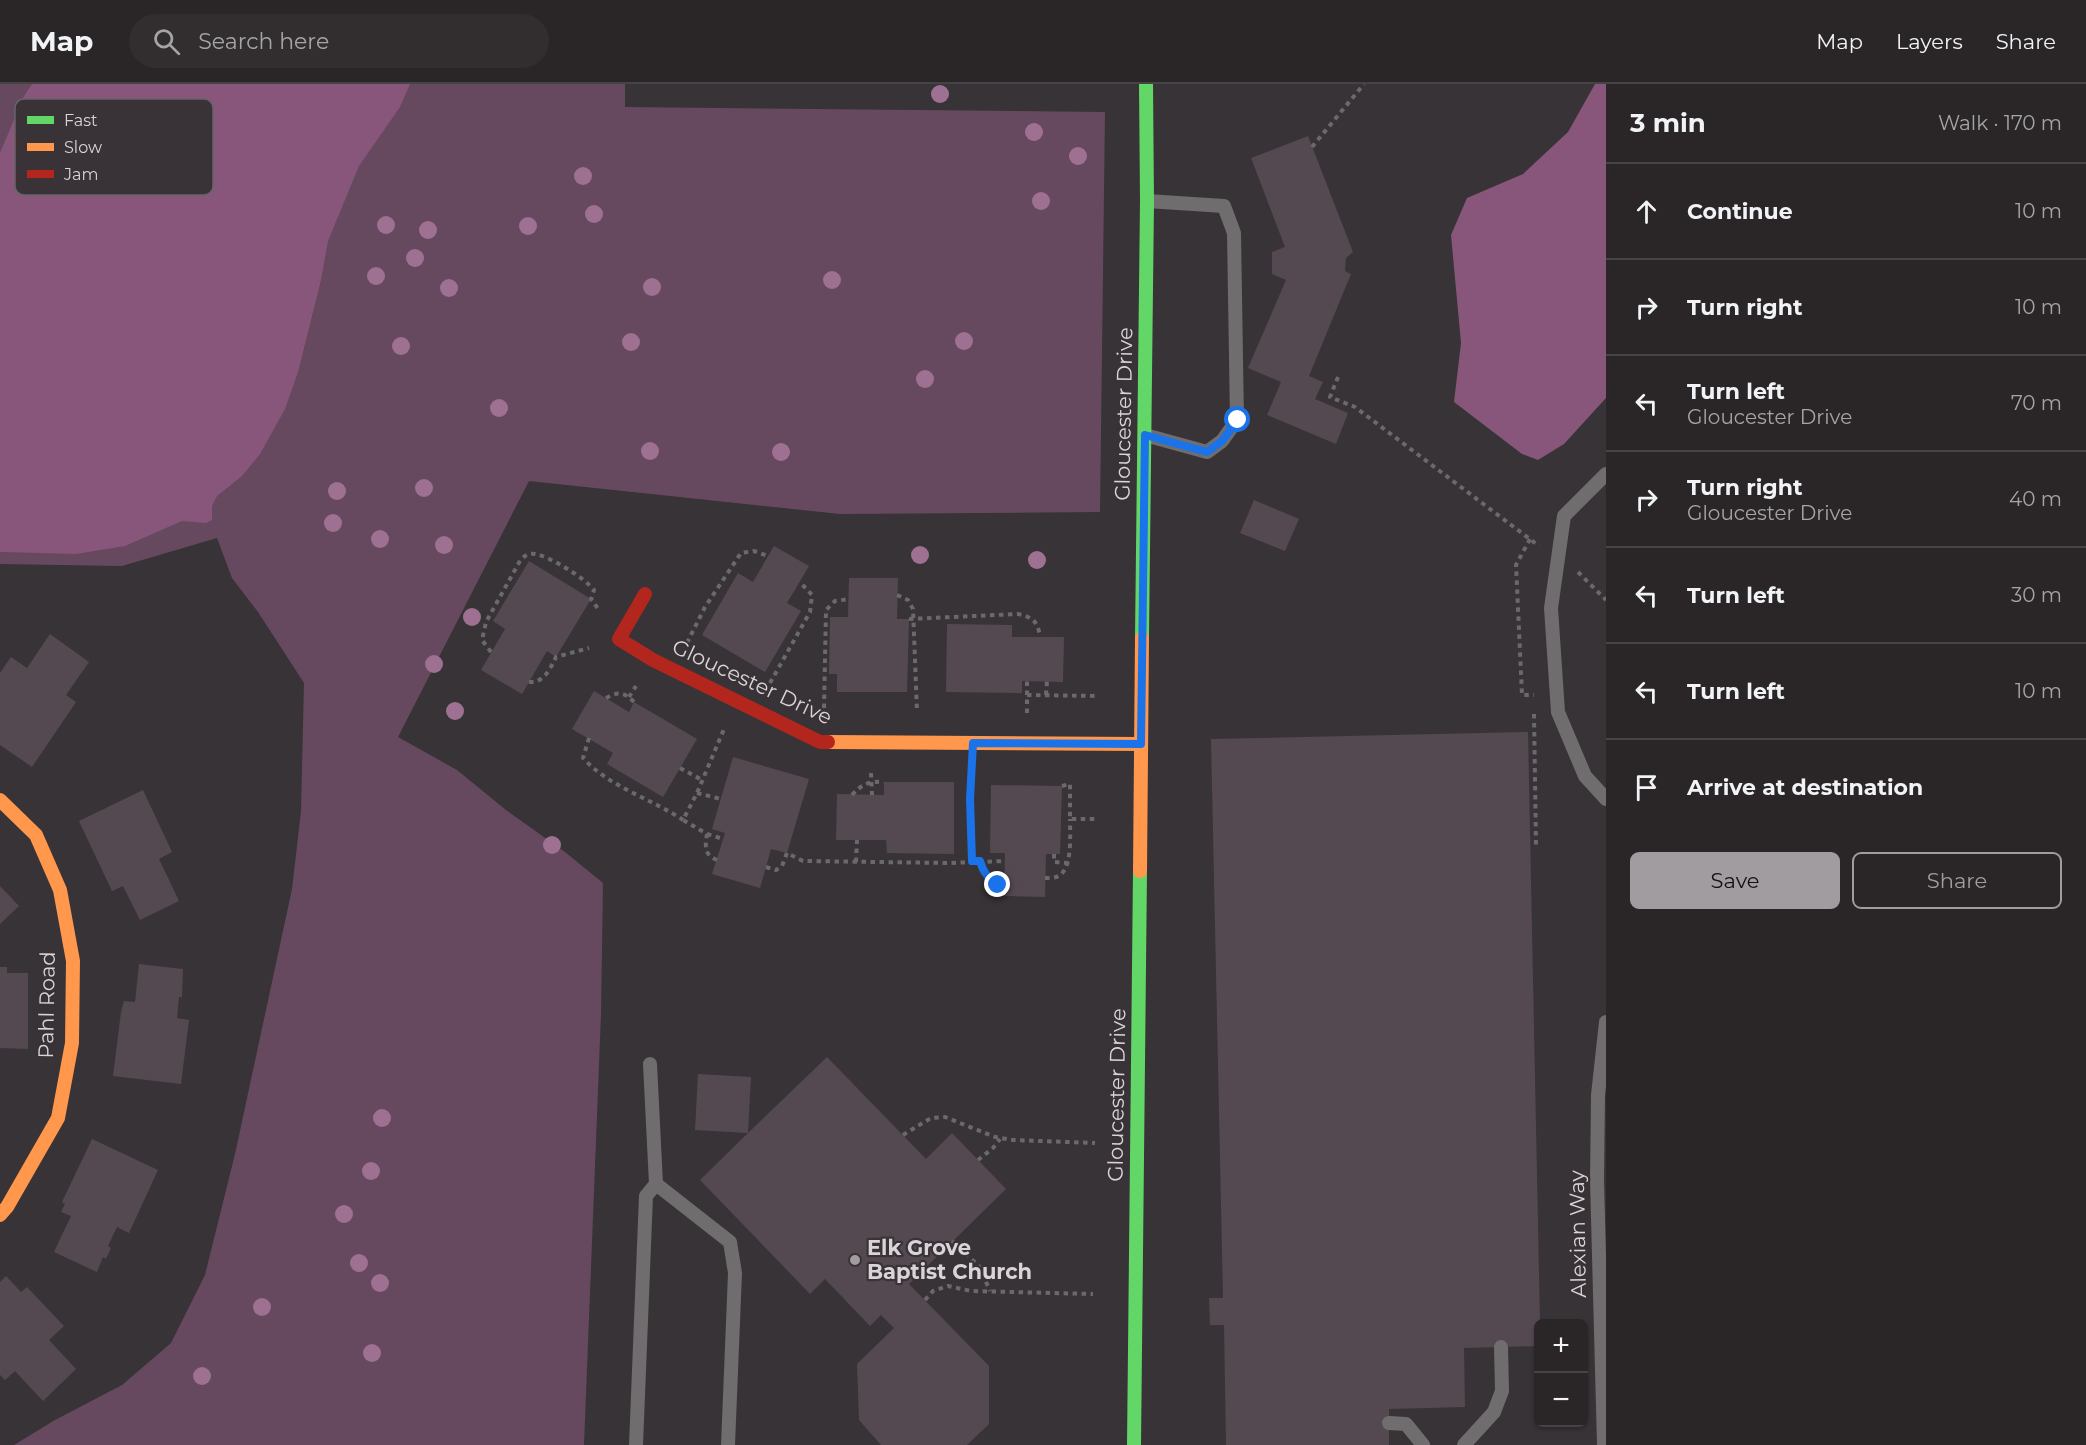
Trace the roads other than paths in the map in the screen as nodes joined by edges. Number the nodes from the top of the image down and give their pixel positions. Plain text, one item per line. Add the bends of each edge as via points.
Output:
1 (1146, 84) edge
2 (1147, 201) junction
3 (1145, 435) junction
4 (1606, 474) edge
5 (645, 594) dead end
6 (1141, 744) junction
7 (1606, 799) edge
8 (0, 800) edge
9 (1606, 1022) edge
10 (650, 1064) dead end
11 (656, 1184) junction
12 (0, 1215) edge
13 (1602, 1249) edge
14 (1604, 1344) edge
15 (1501, 1347) dead end
16 (1389, 1423) dead end
17 (636, 1445) edge
18 (728, 1445) edge
19 (1134, 1445) edge
20 (1424, 1445) edge
21 (1464, 1445) edge
22 (1604, 1445) edge

1 - 2 street, Gloucester Drive
2 - 3 street, Gloucester Drive
2 - 3 lane via 1224,206 1234,233 1238,420 1222,441 1207,452
3 - 6 street, Gloucester Drive
4 - 7 lane via 1564,516 1551,608 1558,712 1585,776
5 - 6 street, Gloucester Drive via 619,639 820,742
6 - 19 street, Gloucester Drive
8 - 12 street, Pahl Road via 36,835 60,890 73,961 72,1043 58,1118
9 - 13 lane, Alexian Way via 1598,1095 1597,1180
10 - 11 lane
11 - 17 lane via 646,1196
11 - 18 lane via 730,1242 735,1273
13 - 14 lane, Alexian Way
14 - 22 lane, Alexian Way
15 - 21 lane via 1502,1391 1494,1412
16 - 20 lane via 1406,1424

